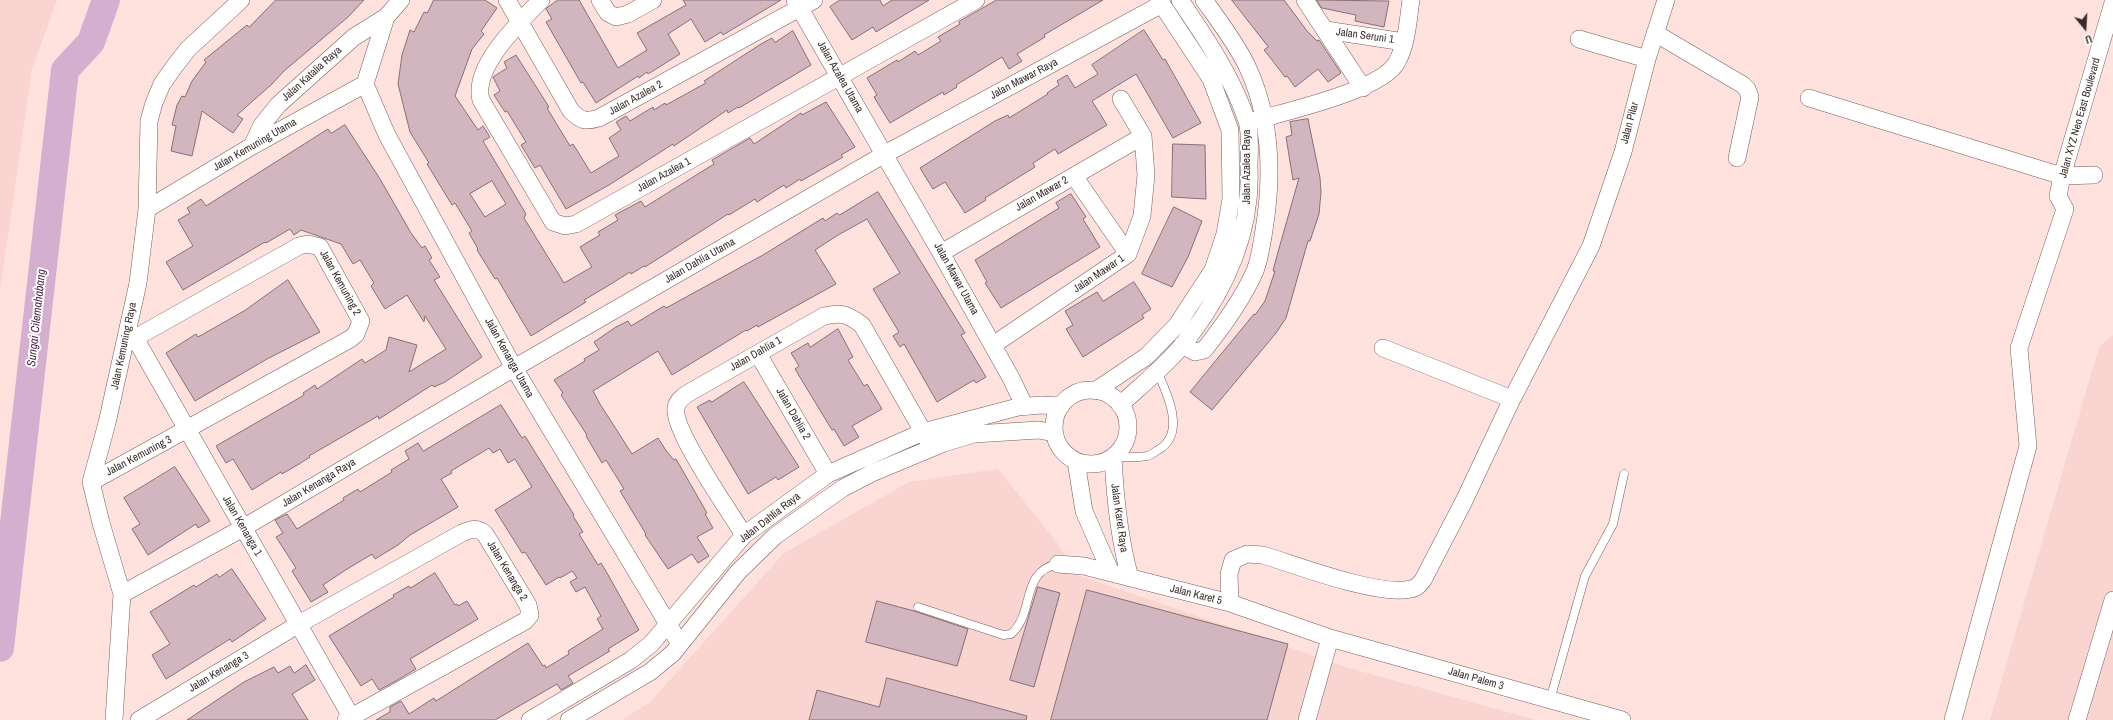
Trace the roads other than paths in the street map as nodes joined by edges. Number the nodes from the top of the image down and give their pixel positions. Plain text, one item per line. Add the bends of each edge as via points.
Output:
1 (242, 0) edge
2 (401, 0) edge
3 (507, 0) edge
4 (541, 0) edge
5 (600, 0) edge
6 (653, 0) edge
7 (976, 0) edge
8 (1180, 0) edge
9 (1204, 0) edge
10 (1305, 0) edge
11 (1412, 0) edge
12 (1666, 0) edge
13 (1161, 2) edge
14 (803, 3) edge
15 (2113, 3) edge
16 (386, 17) junction
17 (521, 21) junction
18 (1326, 30) junction
19 (1656, 33) junction
20 (1578, 39) dead end
21 (1404, 42) junction
22 (1647, 59) junction
23 (840, 78) junction
24 (365, 84) junction
25 (1363, 88) junction
26 (1809, 98) dead end
27 (1121, 99) dead end
28 (1264, 118) junction
29 (1247, 123) junction
30 (1230, 130) junction
31 (1143, 136) junction
32 (252, 146) junction
33 (885, 154) junction
34 (1737, 158) dead end
35 (2094, 175) dead end
36 (1074, 176) junction
37 (2062, 176) junction
38 (147, 209) junction
39 (941, 253) junction
40 (1128, 254) junction
41 (131, 337) junction
42 (993, 345) junction
43 (1182, 345) junction
44 (1383, 348) dead end
45 (758, 354) junction
46 (514, 368) junction
47 (1158, 371) junction
48 (1095, 391) junction
49 (1512, 399) junction
50 (1120, 405) junction
51 (1060, 406) junction
52 (1025, 407) junction
53 (187, 430) junction
54 (923, 432) junction
55 (1054, 433) junction
56 (932, 448) junction
57 (1113, 457) junction
58 (1076, 462) junction
59 (828, 474) junction
60 (1624, 474) dead end
61 (91, 482) junction
62 (243, 528) junction
63 (744, 535) junction
64 (1058, 564) joint
65 (1111, 573) junction
66 (1130, 578) junction
67 (122, 594) junction
68 (2113, 600) edge
69 (1230, 603) junction
70 (918, 607) dead end
71 (299, 624) junction
72 (667, 625) junction
73 (1330, 638) junction
74 (680, 644) junction
75 (1550, 700) junction
76 (350, 719) edge
77 (114, 720) edge
78 (139, 720) edge
79 (530, 720) edge
80 (569, 720) edge
81 (1307, 720) edge
82 (1622, 720) edge
83 (1953, 720) edge
84 (2077, 720) edge

1 - 38 street, Jalan Kemuning Raya via 188,49 159,90 149,121
2 - 16 street, Jalan Katalia Raya
3 - 17 street, Jalan Azalea 2
4 - 17 street
5 - 6 street via 608,13 616,17 628,14
7 - 23 street, Jalan Azalea 1
8 - 29 street, Jalan Azalea Raya via 1225,69
9 - 28 street via 1247,66
10 - 18 street, Jalan Seruni 1
11 - 21 street
12 - 19 street, Jalan Pilar
13 - 30 street, Jalan Azalea Raya via 1212,79
13 - 33 street, Jalan Mawar Raya
14 - 17 street, Jalan Azalea 2 via 588,122 579,119 571,111
14 - 23 street, Jalan Azalea Utama
15 - 37 street, Jalan XYZ Neo East Boulevard
16 - 24 street, Jalan Katalia Raya
16 - 32 street, Jalan Katalia Raya via 354,37 278,105 262,125
17 - 23 street, Jalan Azalea 1 via 489,62 478,90 481,100 553,222 565,226 576,224
18 - 21 street, Jalan Seruni 1
18 - 25 street, Jalan Seruni 1
19 - 22 street, Jalan Pilar
19 - 34 street via 1748,89 1750,97
20 - 22 street
21 - 25 street via 1397,63 1389,72
22 - 49 street, Jalan Pilar via 1623,152 1591,246
23 - 33 street, Jalan Azalea Utama
24 - 32 street, Jalan Kemuning Utama
24 - 46 street, Jalan Kenanga Utama via 387,135
25 - 28 street
26 - 37 street
27 - 31 street, Jalan Mawar 1
28 - 29 street
28 - 43 street via 1270,182 1264,234 1255,270 1240,302 1204,350 1195,352
29 - 30 street
29 - 43 street, Jalan Azalea Raya via 1249,198 1240,246 1217,296
30 - 48 street, Jalan Azalea Raya via 1231,200 1225,234 1213,270 1177,325 1164,340 1147,356
31 - 36 street, Jalan Mawar 2
31 - 40 street, Jalan Mawar 1 via 1145,195 1142,216
32 - 38 street, Jalan Kemuning Utama
33 - 39 street, Jalan Mawar Utama
33 - 46 street, Jalan Dahlia Utama
35 - 37 street
36 - 39 street, Jalan Mawar 2
36 - 40 street
37 - 83 street, Jalan XYZ Neo East Boulevard via 2058,196 2065,209 2019,348 2028,446
38 - 41 street, Jalan Kemuning Raya
39 - 42 street, Jalan Mawar Utama
40 - 42 street, Jalan Mawar 1
41 - 53 street, Jalan Kenanga 1
41 - 53 street, Jalan Kemuning 2 via 299,246 308,244 320,247 359,315 361,322 356,334
41 - 61 street, Jalan Kemuning Raya
42 - 52 street, Jalan Mawar Utama
43 - 47 street, Jalan Azalea Raya
44 - 49 street
45 - 54 street, Jalan Dahlia 1 via 824,316 838,313 850,316 862,325
45 - 59 street, Jalan Dahlia 2
45 - 63 street, Jalan Dahlia 1 via 681,398 676,407 676,417 688,444
46 - 62 street, Jalan Kenanga Raya
46 - 72 street, Jalan Kenanga Utama
47 - 50 street, Jalan Azalea Raya
47 - 57 lane via 1169,398 1173,418 1170,436 1163,447 1148,456
48 - 50 street via 1113,398
48 - 51 street via 1076,394
49 - 69 street, Jalan Pilar via 1464,501 1418,586 1404,590 1361,585 1263,555 1247,554 1233,560 1230,567
50 - 57 street via 1128,423 1128,433 1125,442
51 - 52 street, Jalan Dahlia Raya
51 - 55 street
52 - 54 street, Jalan Dahlia Raya via 996,412
53 - 61 street, Jalan Kemuning 3
53 - 62 street, Jalan Kenanga 1
54 - 56 street, Jalan Dahlia 1
54 - 59 street, Jalan Dahlia Raya
55 - 56 street, Jalan Dahlia Raya via 1039,430 974,434
55 - 58 street via 1062,450
56 - 74 street, Jalan Dahlia Raya via 843,488 775,536 738,572
57 - 58 street via 1095,464
57 - 66 street, Jalan Karet Raya via 1116,509
58 - 65 street via 1084,511
59 - 63 street, Jalan Dahlia Raya
60 - 75 lane via 1613,524 1585,576
61 - 67 street, Jalan Kemuning Raya
62 - 67 street, Jalan Kenanga Raya
62 - 71 street, Jalan Kenanga 1
63 - 72 street, Jalan Dahlia Raya
64 - 65 street, Jalan Karet 5 via 1084,566
64 - 70 lane via 1050,565 1037,575 1019,625 1011,634 1003,635
65 - 66 street, Jalan Karet 5
66 - 69 street, Jalan Karet 5
67 - 77 street, Jalan Kemuning Raya
68 - 84 street
69 - 73 street, Jalan Karet 5
71 - 76 street, Jalan Kenanga 1
71 - 76 street, Jalan Kenanga 2 via 475,528 485,534 528,605 530,615 519,625
71 - 78 street, Jalan Kenanga 3
72 - 74 street, Jalan Kenanga Utama
72 - 79 street, Jalan Dahlia Raya via 651,644 630,660
73 - 75 street, Jalan Palem 3
73 - 81 street
74 - 80 street, Jalan Dahlia Raya via 650,672
75 - 82 street, Jalan Palem 3

